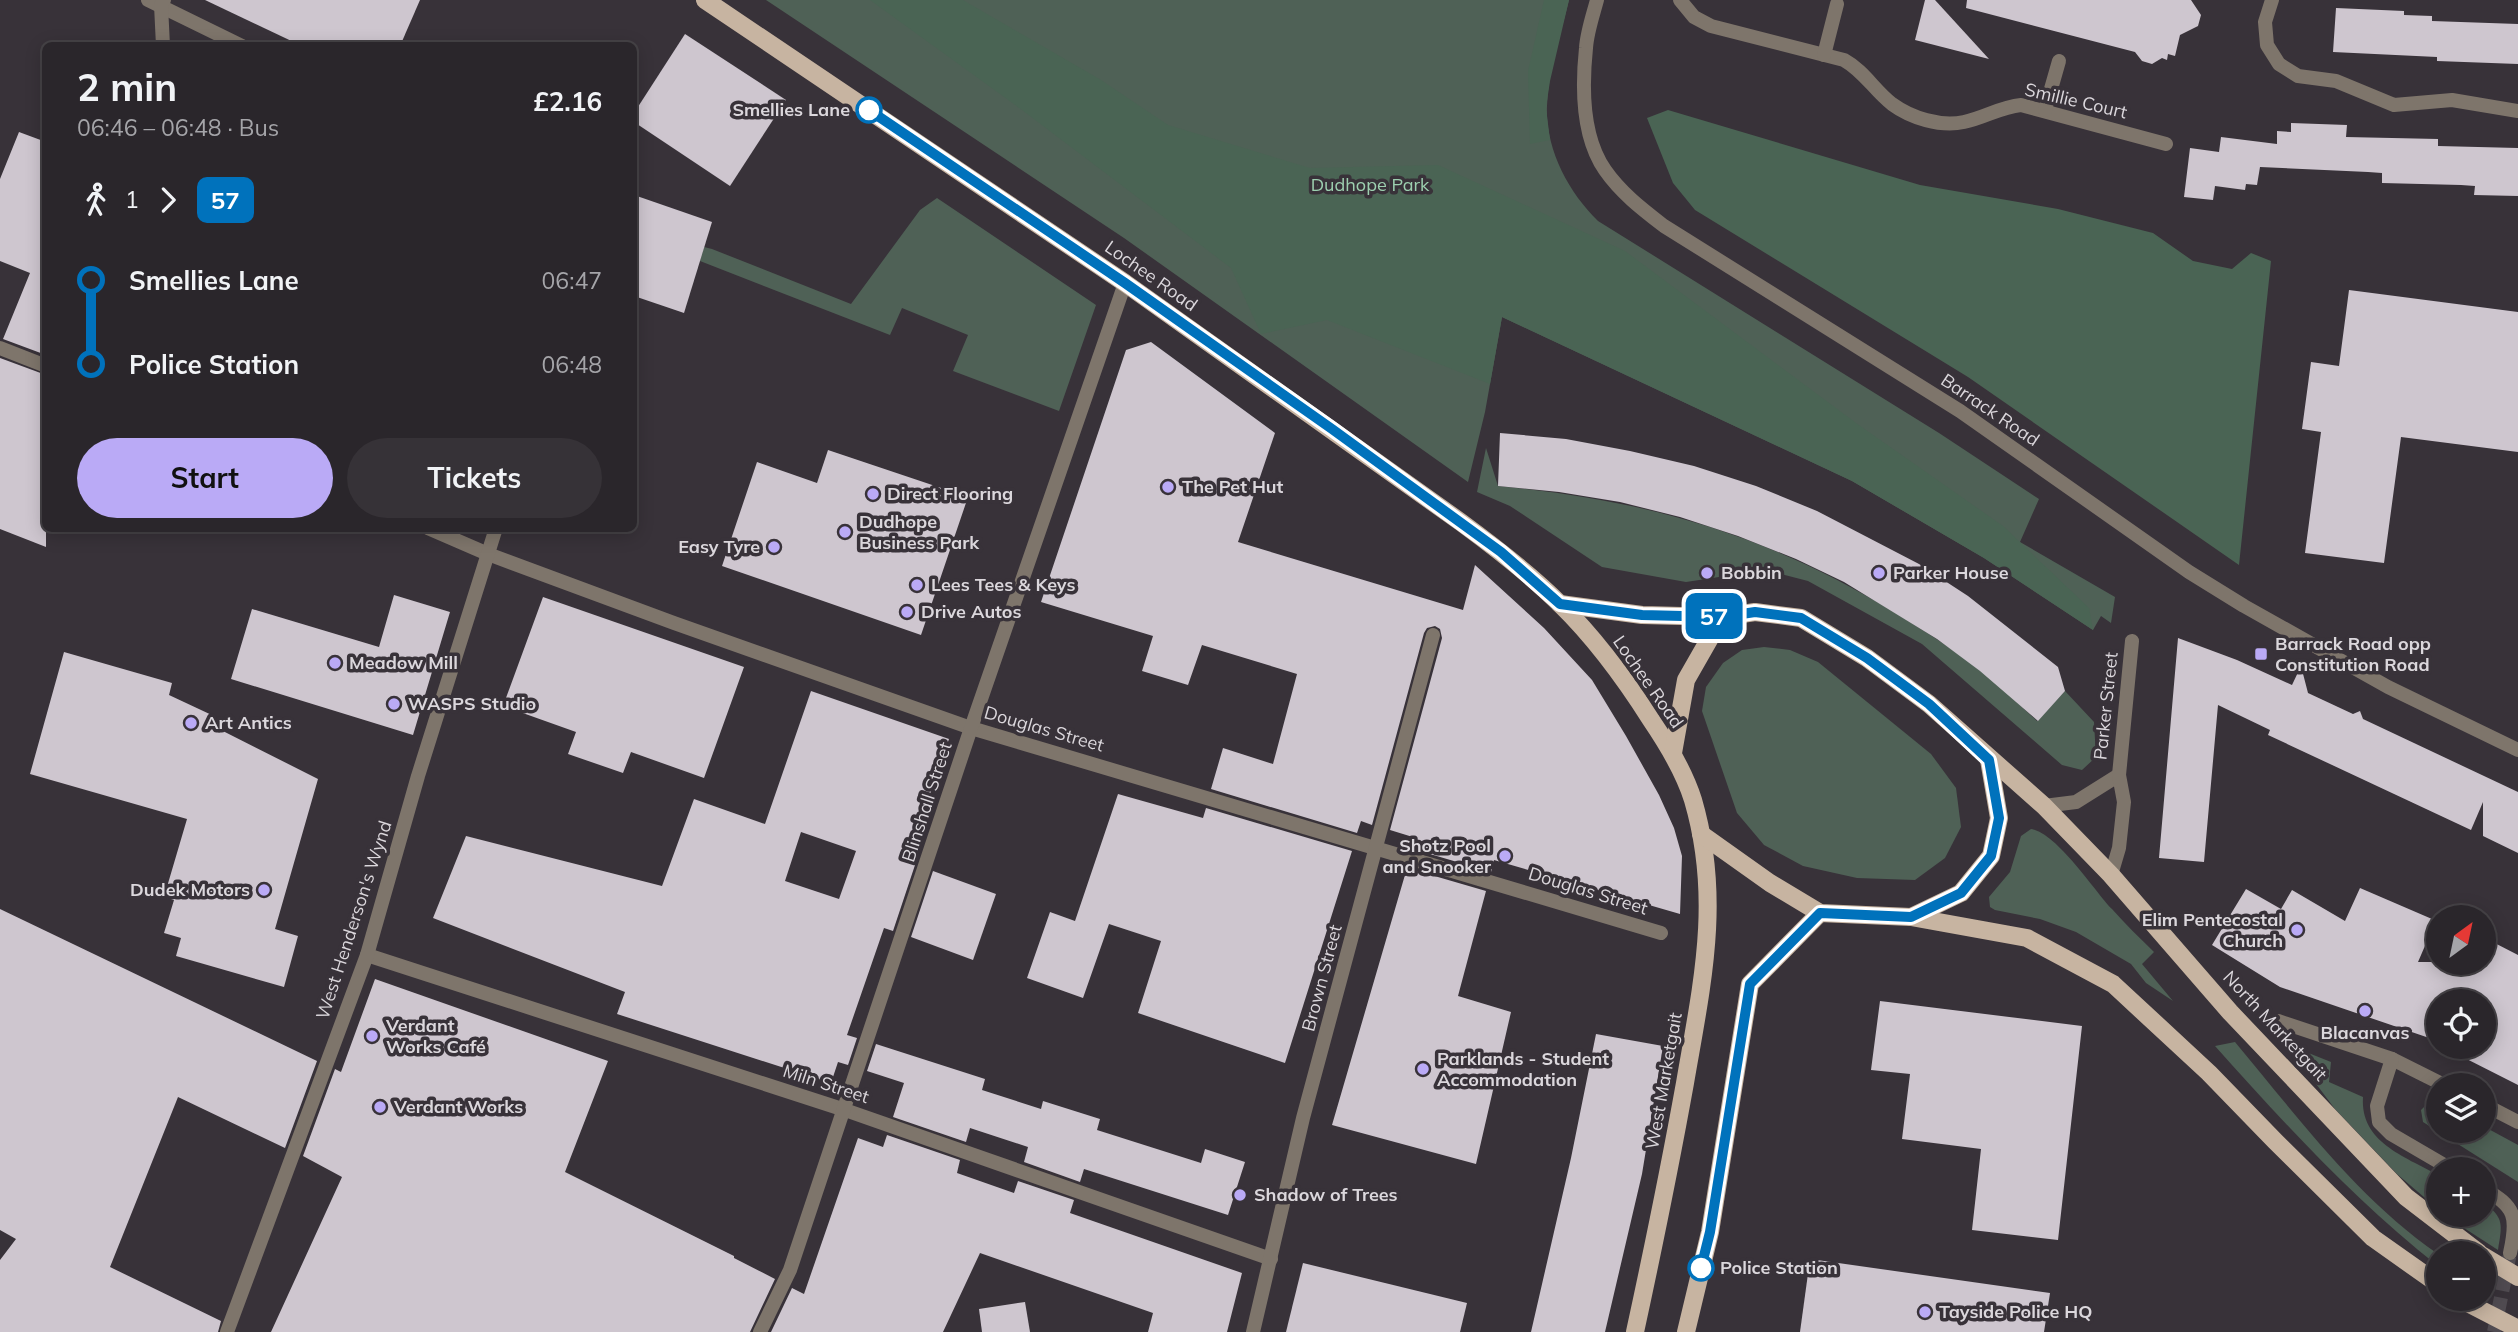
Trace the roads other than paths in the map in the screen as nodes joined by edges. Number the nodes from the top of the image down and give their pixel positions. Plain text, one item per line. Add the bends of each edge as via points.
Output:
1 (705, 0) edge
2 (1597, 0) edge
3 (1680, 0) edge
4 (2272, 0) edge
5 (158, 2) edge
6 (1837, 4) dead end
7 (163, 42) edge
8 (234, 42) edge
9 (1824, 55) junction
10 (2059, 61) dead end
11 (2045, 110) junction
12 (2518, 111) edge
13 (2166, 144) dead end
14 (1125, 283) junction
15 (0, 348) edge
16 (42, 364) edge
17 (437, 532) edge
18 (495, 532) edge
19 (488, 554) junction
20 (1560, 604) junction
21 (1722, 617) junction
22 (1433, 635) dead end
23 (2132, 641) dead end
24 (971, 728) junction
25 (2518, 750) edge
26 (1673, 754) junction
27 (1989, 760) junction
28 (2119, 775) junction
29 (2044, 806) junction
30 (1701, 834) junction
31 (1376, 848) junction
32 (2111, 875) junction
33 (1820, 913) junction
34 (1911, 917) junction
35 (1661, 933) dead end
36 (367, 955) junction
37 (2278, 1021) dead end
38 (2392, 1059) junction
39 (2426, 1076) edge
40 (845, 1110) junction
41 (2496, 1111) edge
42 (2518, 1122) edge
43 (2430, 1157) edge
44 (2496, 1196) edge
45 (2463, 1241) edge
46 (2510, 1253) tunnel mouth
47 (1270, 1259) junction
48 (2496, 1264) edge
49 (2426, 1276) edge
50 (2518, 1277) edge
51 (2483, 1311) edge
52 (2518, 1329) edge
53 (227, 1332) edge
54 (760, 1332) edge
55 (1253, 1332) edge
56 (1635, 1332) edge
57 (1686, 1332) edge

1 - 14 main road, Lochee Road
2 - 25 street, Barrack Road via 1586,45 1589,132 1603,168 1631,201 1961,411 2244,606 2388,687
3 - 9 street, Smillie Court via 1694,17 1711,26
4 - 12 street via 2264,22 2267,45 2279,64 2298,76 2336,80 2394,106 2452,100
5 - 7 street
5 - 8 street
6 - 9 street
9 - 11 street, Smillie Court via 1860,69 1893,105 1939,123 1962,123 2003,107
10 - 11 street
11 - 13 street, Smillie Court
14 - 20 main road, Lochee Road via 1462,523
14 - 24 street, Blinshall Street
15 - 16 street
17 - 19 street, Douglas Street
18 - 19 street, West Henderson's Wynd
19 - 24 street, Douglas Street
19 - 36 street, West Henderson's Wynd
20 - 21 main road, Lochee Road via 1642,615
20 - 26 main road, Lochee Road via 1627,684
21 - 26 main road via 1686,680
21 - 27 main road, Lochee Road via 1755,612 1801,618 1867,658 1929,704
22 - 31 street, Brown Street
23 - 28 street, Parker Street
24 - 31 street, Douglas Street
24 - 40 street, Blinshall Street
26 - 30 main road, Lochee Road via 1692,797
27 - 29 main road, North Marketgait
27 - 34 main road via 1999,818 1991,856 1961,893
28 - 29 street, Parker Street via 2076,802
28 - 32 street, Parker Street via 2124,802
29 - 32 main road, North Marketgait
30 - 33 main road
30 - 56 main road, West Marketgait via 1709,885 1707,946 1662,1209
31 - 35 street, Douglas Street
31 - 47 street, Brown Street
32 - 45 main road, North Marketgait via 2230,1012 2406,1197
33 - 34 main road
33 - 57 main road via 1750,984 1710,1232
34 - 49 main road via 2027,938 2113,984 2373,1238
36 - 40 street, Miln Street
36 - 53 street, West Henderson's Wynd
37 - 38 street
38 - 39 street
38 - 43 street via 2377,1106 2379,1122
40 - 47 street, Miln Street
40 - 54 street, Blinshall Street via 790,1269
41 - 42 street
44 - 46 street via 2513,1213 2516,1228
47 - 55 street, Brown Street
48 - 50 main road
51 - 52 main road

